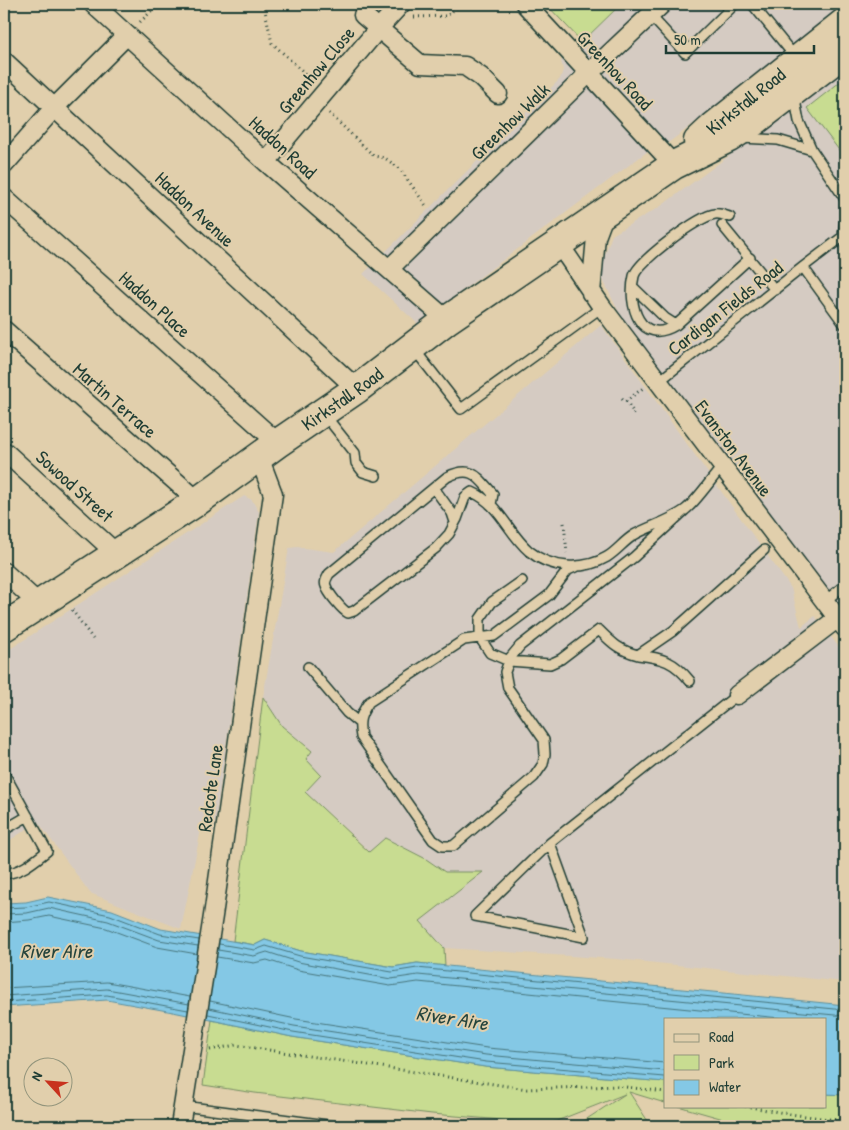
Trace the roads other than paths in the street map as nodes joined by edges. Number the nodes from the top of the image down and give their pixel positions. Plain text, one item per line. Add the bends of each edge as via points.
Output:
1 (92, 4) edge
2 (525, 4) edge
3 (735, 4) edge
4 (752, 4) edge
5 (656, 9) edge
6 (363, 15) dead end
7 (390, 16) edge
8 (845, 22) edge
9 (127, 35) junction
10 (845, 52) edge
11 (4, 61) edge
12 (589, 73) junction
13 (793, 75) junction
14 (498, 94) dead end
15 (54, 108) junction
16 (729, 138) junction
17 (812, 150) junction
18 (266, 162) junction
19 (4, 165) edge
20 (674, 165) junction
21 (4, 198) edge
22 (845, 199) edge
23 (605, 212) junction
24 (730, 217) dead end
25 (845, 220) edge
26 (722, 225) dead end
27 (844, 235) edge
28 (559, 244) junction
29 (750, 258) junction
30 (803, 267) junction
31 (389, 269) junction
32 (633, 287) junction
33 (775, 290) junction
34 (591, 293) junction
35 (602, 307) junction
36 (447, 320) junction
37 (676, 325) junction
38 (845, 325) edge
39 (4, 330) edge
40 (413, 347) junction
41 (656, 380) junction
42 (357, 389) junction
43 (323, 412) junction
44 (268, 450) junction
45 (4, 451) edge
46 (722, 467) junction
47 (376, 476) dead end
48 (434, 488) junction
49 (198, 501) junction
50 (492, 504) junction
51 (685, 510) junction
52 (455, 522) junction
53 (764, 550) dead end
54 (117, 554) junction
55 (571, 564) junction
56 (4, 572) edge
57 (522, 581) dead end
58 (845, 585) edge
59 (48, 598) junction
60 (825, 601) junction
61 (842, 623) edge
62 (4, 627) edge
63 (480, 638) junction
64 (638, 654) junction
65 (509, 661) junction
66 (308, 667) dead end
67 (690, 681) dead end
68 (737, 695) joint
69 (358, 722) junction
70 (4, 773) edge
71 (28, 816) junction
72 (4, 830) edge
73 (550, 843) junction
74 (4, 874) edge
75 (183, 1106) junction
76 (180, 1126) edge
77 (335, 1126) edge

1 - 9 street, Haddon Road
2 - 12 street, Greenhow Road
3 - 5 lane via 685,53
4 - 13 lane
5 - 12 street, Greenhow Walk
6 - 7 street, Greenhow Close
7 - 14 street, Greenhow Close via 420,64 465,66
7 - 18 street, Greenhow Close
8 - 13 main road, Kirkstall Road
9 - 15 street
9 - 18 street, Haddon Road
10 - 13 main road, Kirkstall Road
11 - 15 street, Haddon Avenue
12 - 20 street, Greenhow Road
12 - 31 street, Greenhow Walk
13 - 16 main road, Kirkstall Road via 755,121
13 - 17 lane via 799,121
13 - 20 main road, Kirkstall Road via 714,127
15 - 19 street
15 - 42 street, Haddon Avenue
16 - 17 lane via 778,140
16 - 20 main road, Kirkstall Road
17 - 22 lane
18 - 31 street, Haddon Road
20 - 23 main road, Kirkstall Road
21 - 44 street, Haddon Place
23 - 28 main road, Kirkstall Road
23 - 34 street via 596,237
24 - 32 lane via 716,214 689,226 640,266 634,275
25 - 27 lane
26 - 29 lane
27 - 30 lane
28 - 34 street, Evanston Avenue
28 - 36 main road, Kirkstall Road
29 - 33 lane
29 - 37 lane
30 - 33 lane, Cardigan Fields Road
30 - 38 lane, Cardigan Fields Road
31 - 36 street, Haddon Road
32 - 37 lane
32 - 37 lane via 633,305 643,326 666,331
33 - 41 lane, Cardigan Fields Road
34 - 35 street, Evanston Avenue
35 - 40 lane via 461,408
35 - 41 street, Evanston Avenue
36 - 40 main road, Kirkstall Road
39 - 49 street, Martin Terrace
40 - 42 main road, Kirkstall Road
41 - 46 street, Evanston Avenue
42 - 43 main road, Kirkstall Road
43 - 44 main road, Kirkstall Road
43 - 47 lane via 355,453 356,463 363,472
44 - 49 main road, Kirkstall Road
44 - 75 street, Redcote Lane via 273,494
45 - 54 street, Sowood Street
46 - 51 lane
46 - 60 street, Evanston Avenue
48 - 50 lane via 447,477 466,471 475,474 493,494
48 - 52 lane
48 - 52 lane via 329,574 326,587 343,611 354,611 436,548
49 - 54 main road, Kirkstall Road
50 - 52 lane via 472,492 465,498
50 - 55 lane via 528,550 546,562 561,566
51 - 55 lane via 632,536 608,557 592,564
51 - 65 lane via 634,556 520,646
53 - 64 lane via 673,631
54 - 59 main road, Kirkstall Road
55 - 63 lane via 549,594 494,636
56 - 59 street
57 - 63 lane via 492,602 480,619
58 - 60 lane
59 - 62 main road, Kirkstall Road
60 - 61 street, Evanston Avenue
61 - 68 street
63 - 65 lane via 490,653
63 - 69 lane via 464,640 369,702
64 - 65 lane via 615,646 599,630 550,664
64 - 67 lane via 657,657 679,667
65 - 69 lane via 505,672 508,688 544,740 543,764 534,777 453,846 442,846 433,840 361,737
66 - 69 lane
68 - 73 lane
70 - 71 lane
71 - 72 lane
71 - 74 lane via 47,851 26,867
73 - 73 lane via 584,937 476,916 536,856
75 - 76 street, Redcote Lane
75 - 77 lane

